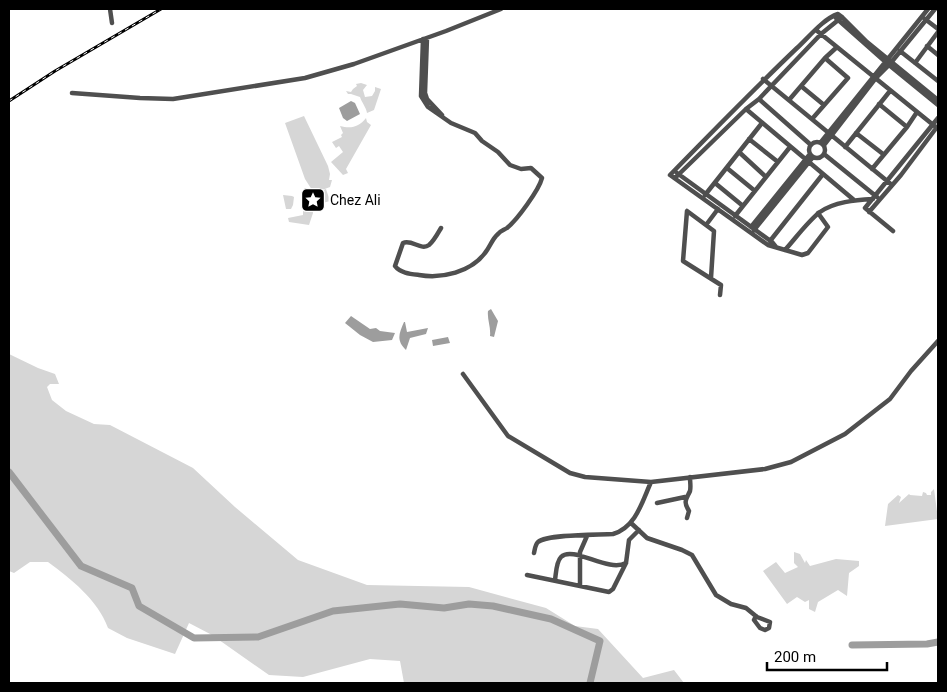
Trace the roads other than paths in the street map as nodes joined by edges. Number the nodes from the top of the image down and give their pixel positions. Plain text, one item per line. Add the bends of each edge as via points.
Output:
1 (110, 9) edge
2 (501, 9) edge
3 (928, 9) edge
4 (934, 9) edge
5 (840, 18) junction
6 (924, 18) junction
7 (112, 23) dead end
8 (816, 30) junction
9 (938, 30) edge
10 (821, 34) junction
11 (425, 38) junction
12 (802, 43) junction
13 (927, 46) junction
14 (837, 47) junction
15 (808, 48) junction
16 (900, 51) junction
17 (789, 55) junction
18 (938, 55) edge
19 (825, 58) junction
20 (796, 60) junction
21 (889, 62) junction
22 (914, 63) junction
23 (776, 67) junction
24 (783, 74) junction
25 (874, 78) junction
26 (763, 79) junction
27 (938, 81) edge
28 (771, 86) junction
29 (801, 86) junction
30 (890, 91) junction
31 (72, 93) dead end
32 (748, 94) junction
33 (757, 100) junction
34 (789, 100) junction
35 (938, 100) edge
36 (879, 104) junction
37 (824, 105) junction
38 (938, 105) edge
39 (736, 107) junction
40 (744, 111) junction
41 (917, 112) junction
42 (938, 118) edge
43 (812, 119) junction
44 (724, 120) junction
45 (762, 123) junction
46 (729, 126) junction
47 (907, 127) junction
48 (936, 127) edge
49 (711, 133) junction
50 (856, 133) junction
51 (829, 134) junction
52 (716, 138) junction
53 (749, 139) junction
54 (822, 144) junction
55 (811, 145) junction
56 (699, 146) junction
57 (790, 147) junction
58 (845, 147) junction
59 (704, 150) junction
60 (739, 152) junction
61 (824, 154) junction
62 (883, 154) junction
63 (812, 155) junction
64 (807, 161) junction
65 (778, 162) junction
66 (726, 168) junction
67 (872, 169) junction
68 (676, 174) junction
69 (823, 174) junction
70 (766, 177) junction
71 (715, 183) junction
72 (890, 183) junction
73 (755, 191) junction
74 (705, 195) junction
75 (876, 198) junction
76 (854, 200) junction
77 (744, 206) junction
78 (719, 208) junction
79 (818, 213) junction
80 (735, 216) junction
81 (706, 225) junction
82 (441, 228) dead end
83 (753, 228) junction
84 (893, 231) dead end
85 (770, 241) junction
86 (776, 247) junction
87 (785, 250) junction
88 (711, 278) junction
89 (720, 295) dead end
90 (938, 341) edge
91 (463, 374) dead end
92 (690, 477) junction
93 (650, 482) junction
94 (685, 497) junction
95 (657, 503) dead end
96 (687, 518) dead end
97 (631, 523) junction
98 (639, 530) junction
99 (587, 536) junction
100 (534, 553) dead end
101 (580, 555) junction
102 (626, 563) junction
103 (528, 575) dead end
104 (556, 580) junction
105 (580, 586) junction
106 (756, 616) dead end

1 - 7 street
2 - 11 street
3 - 6 street
4 - 6 street
5 - 8 street via 833,16
5 - 10 street
5 - 21 street
6 - 9 street
6 - 16 street
6 - 21 street
8 - 10 street
8 - 12 street
9 - 13 street
10 - 14 street
10 - 15 street
11 - 31 street via 312,76 176,98
11 - 82 street via 425,93 433,108 456,126 475,133 510,165 521,170 531,168 542,179 518,217 497,234 484,255 465,269 452,274 427,276 397,269 396,262 404,242 425,247 431,244
12 - 15 street
12 - 17 street
13 - 18 street
13 - 22 street
14 - 19 street
14 - 25 street
15 - 20 street
16 - 21 street
16 - 22 street
17 - 20 street
17 - 23 street
19 - 29 street
19 - 37 street via 848,78
20 - 24 street
21 - 25 street
21 - 35 street
21 - 38 street
22 - 27 street
23 - 24 street
23 - 26 street
24 - 28 street
25 - 30 street
25 - 51 street
26 - 28 street
26 - 32 street
28 - 33 street
28 - 34 street
29 - 34 street
29 - 37 street
30 - 36 street
30 - 41 street
32 - 33 street
32 - 39 street
33 - 40 street
33 - 55 street
34 - 43 street
36 - 47 street
36 - 50 street
37 - 43 street
39 - 40 street
39 - 44 street
40 - 45 street
40 - 46 street
41 - 47 street
41 - 48 street
42 - 48 street
43 - 51 street
44 - 46 street
44 - 49 street
45 - 53 street
45 - 57 street
46 - 52 street
47 - 62 street
48 - 72 street
49 - 52 street
49 - 56 street
50 - 58 street
50 - 62 street
51 - 54 street
51 - 58 street
52 - 59 street
53 - 60 street
53 - 65 street
54 - 55 street via 815,142
54 - 61 street
55 - 63 street via 809,151
56 - 59 street
56 - 68 street
57 - 64 street
57 - 65 street
58 - 67 street
59 - 68 street
60 - 66 street
60 - 70 street
61 - 63 street via 821,157
61 - 75 street
62 - 67 street
63 - 64 street
64 - 69 street
64 - 83 street
65 - 70 street
66 - 71 street
66 - 73 street
67 - 72 street
68 - 74 street
68 - 78 street
69 - 76 street
69 - 85 street
70 - 73 street
71 - 74 street
71 - 77 street
72 - 75 street
73 - 77 street
74 - 78 street
75 - 76 street
75 - 84 street via 867,210
76 - 79 street
77 - 80 street
78 - 80 street
78 - 81 street
78 - 86 street via 768,245
79 - 87 street
79 - 87 street via 828,227 808,253 802,255
80 - 83 street
81 - 88 street via 714,231
81 - 88 street via 687,211 683,261
83 - 85 street
85 - 86 street
86 - 87 street
88 - 89 street via 721,285
90 - 92 street via 910,371 890,400 845,434 775,467
91 - 93 street via 508,436 570,473
92 - 93 street
92 - 94 street via 690,490
93 - 97 street
94 - 95 street
94 - 96 street via 689,511
97 - 98 street
97 - 99 street via 616,533
98 - 102 street via 629,541
98 - 106 street via 647,538 688,552 699,564 715,595 746,608
99 - 100 street via 547,539 538,543
99 - 101 street
101 - 102 street via 611,565
101 - 104 street via 561,557
101 - 105 street
102 - 105 street via 609,592
103 - 104 street
104 - 105 street

